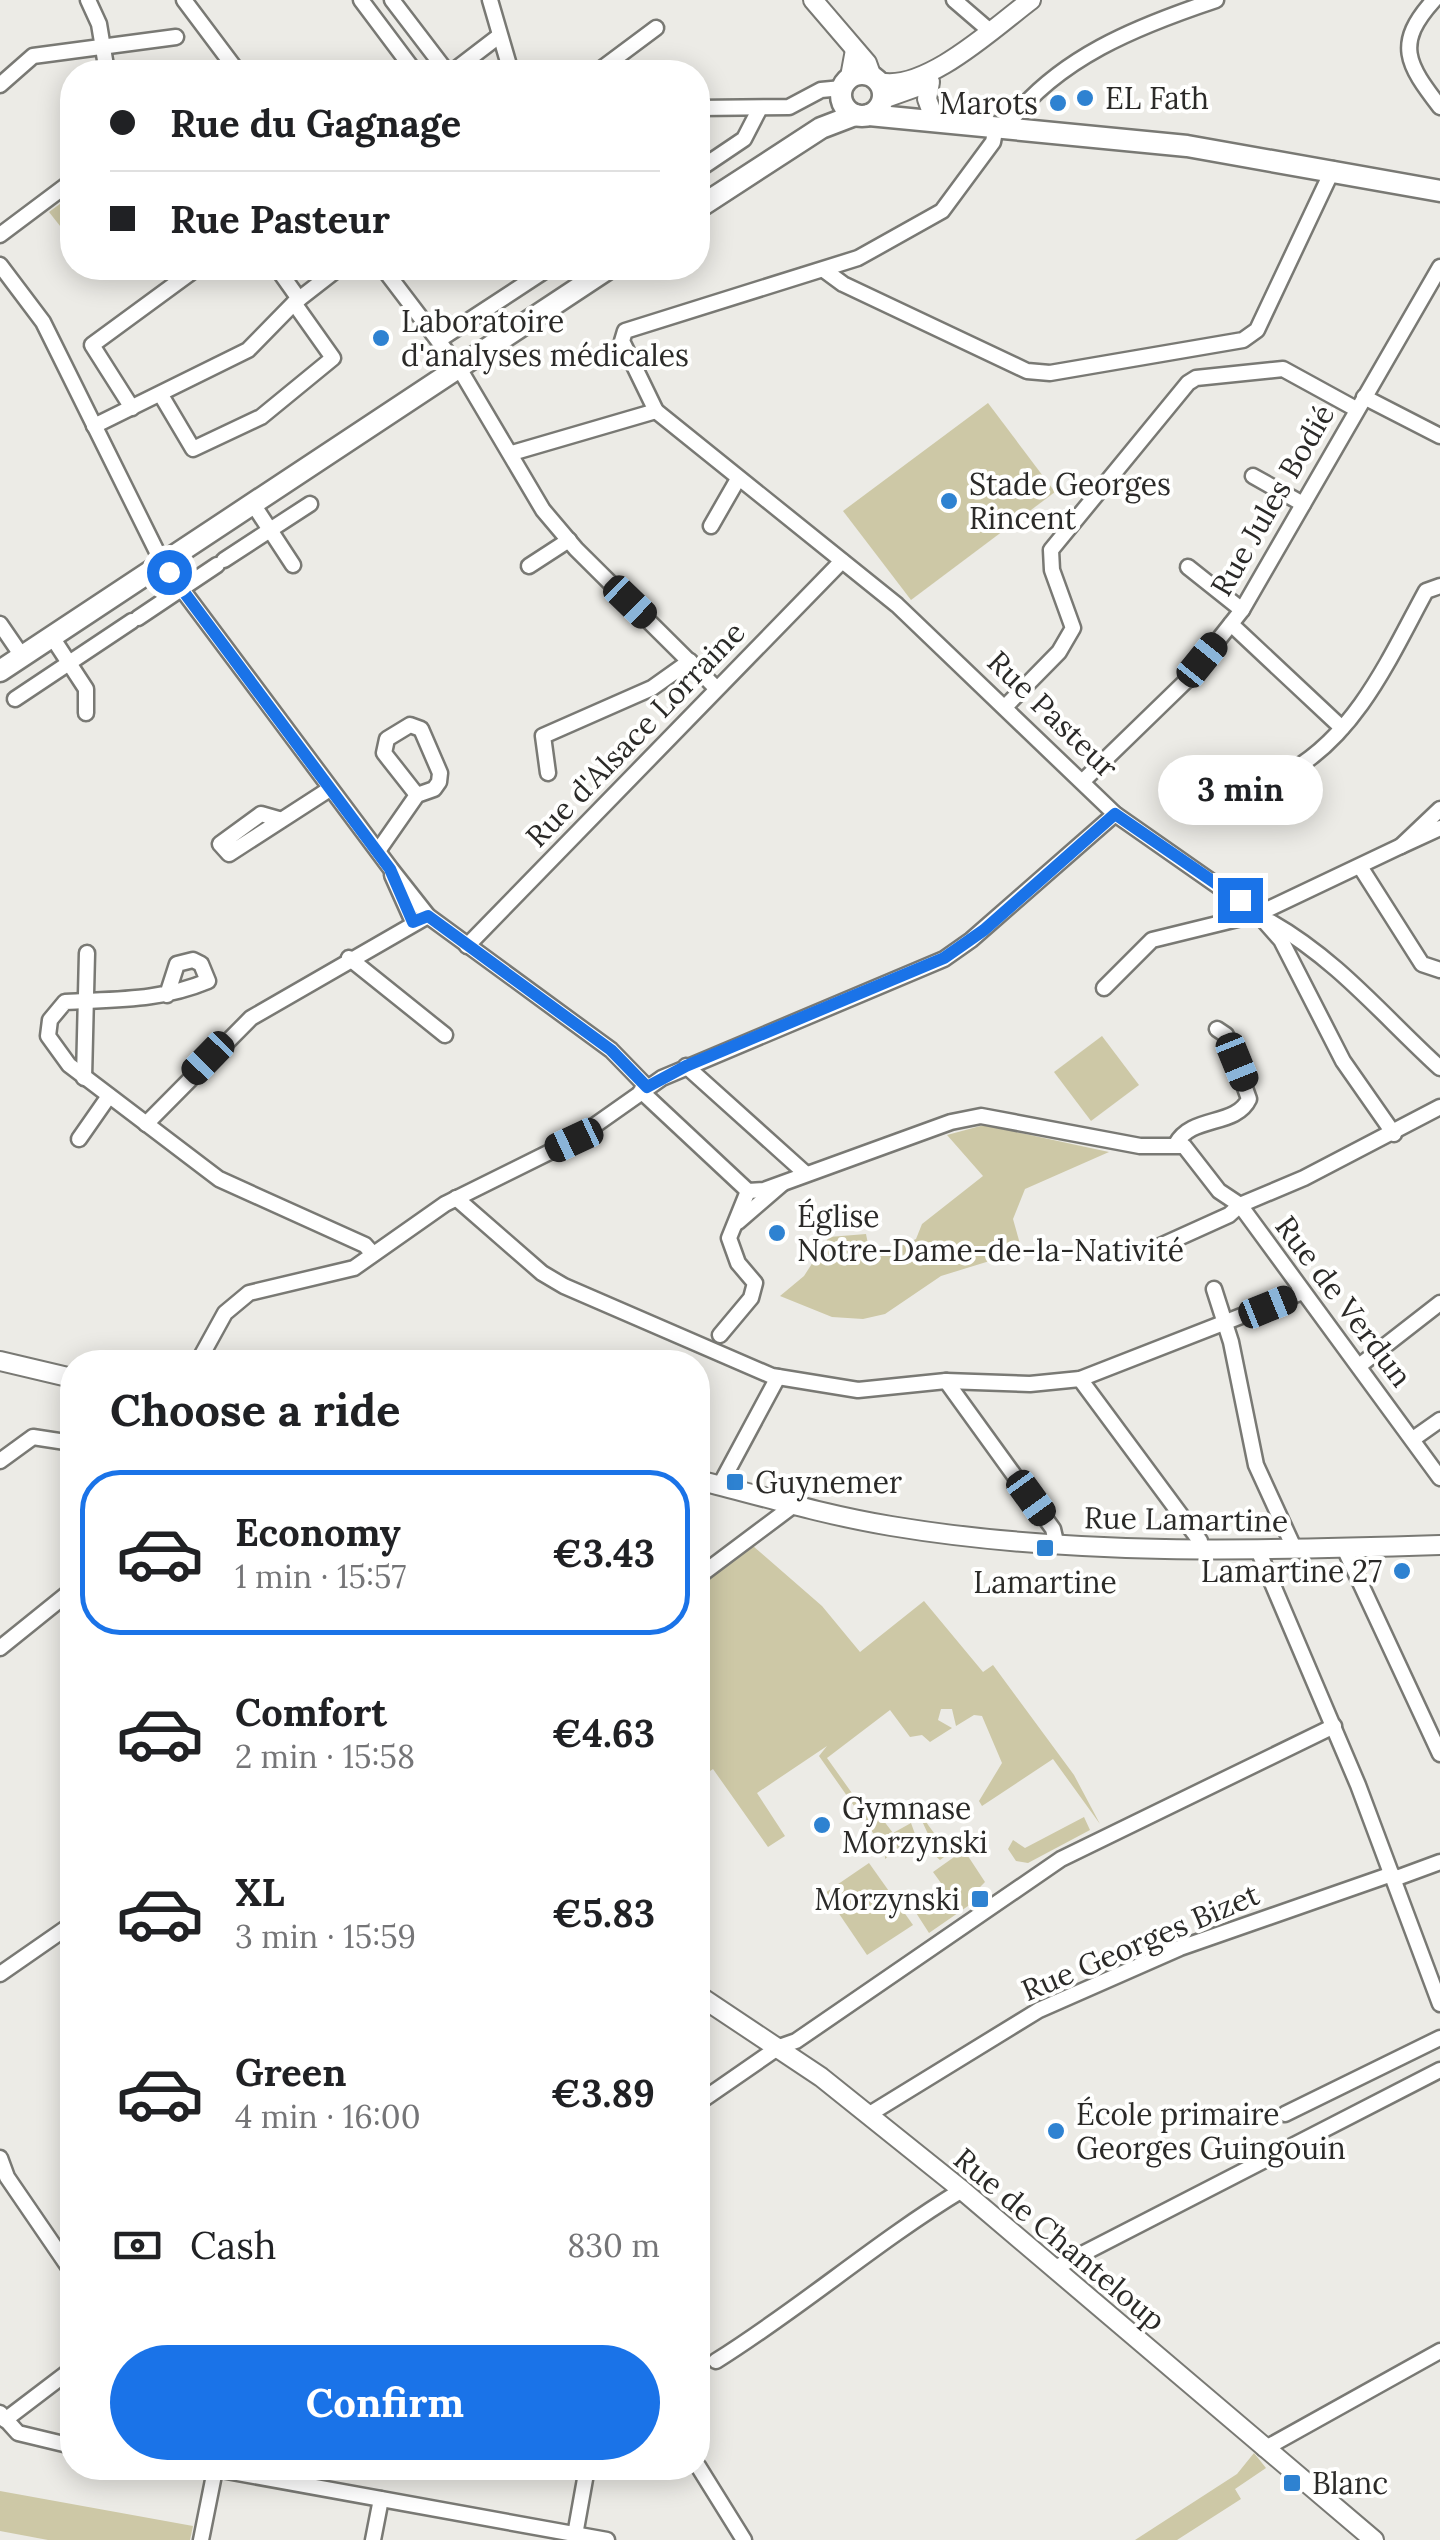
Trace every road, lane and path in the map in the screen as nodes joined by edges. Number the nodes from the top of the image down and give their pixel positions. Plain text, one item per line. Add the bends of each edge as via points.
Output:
1 (88, 0) edge
2 (184, 0) edge
3 (362, 0) edge
4 (392, 0) edge
5 (490, 0) edge
6 (813, 0) edge
7 (954, 0) edge
8 (1031, 0) edge
9 (1216, 0) edge
10 (1434, 0) edge
11 (656, 28) dead end
12 (990, 31) junction
13 (499, 36) junction
14 (176, 37) dead end
15 (103, 47) junction
16 (105, 60) edge
17 (229, 60) edge
18 (406, 60) edge
19 (440, 60) edge
20 (466, 60) edge
21 (507, 60) edge
22 (613, 60) edge
23 (935, 74) junction
24 (0, 85) edge
25 (864, 95) junction
26 (1440, 107) edge
27 (710, 108) edge
28 (760, 108) junction
29 (938, 120) junction
30 (1001, 127) junction
31 (710, 162) edge
32 (1333, 169) junction
33 (60, 190) edge
34 (1440, 191) edge
35 (710, 200) edge
36 (0, 235) edge
37 (1440, 267) edge
38 (2, 270) edge
39 (824, 270) junction
40 (181, 280) edge
41 (284, 280) edge
42 (323, 280) edge
43 (393, 280) edge
44 (531, 280) edge
45 (591, 280) edge
46 (296, 301) junction
47 (438, 340) junction
48 (459, 368) junction
49 (160, 395) junction
50 (1360, 403) junction
51 (132, 408) junction
52 (656, 411) junction
53 (94, 426) junction
54 (1440, 436) edge
55 (512, 453) junction
56 (1254, 476) dead end
57 (738, 480) junction
58 (253, 504) junction
59 (310, 504) dead end
60 (1303, 504) junction
61 (711, 526) dead end
62 (270, 530) junction
63 (568, 540) junction
64 (842, 561) junction
65 (163, 564) junction
66 (293, 565) dead end
67 (529, 566) dead end
68 (1188, 567) dead end
69 (1440, 586) edge
70 (182, 588) junction
71 (1242, 610) junction
72 (0, 624) edge
73 (1232, 624) junction
74 (52, 637) junction
75 (22, 656) junction
76 (690, 661) junction
77 (68, 663) junction
78 (0, 671) edge
79 (716, 688) junction
80 (15, 699) dead end
81 (1006, 706) junction
82 (86, 713) dead end
83 (1342, 728) junction
84 (1291, 770) dead end
85 (548, 773) dead end
86 (1083, 781) junction
87 (330, 789) junction
88 (417, 795) junction
89 (1440, 809) edge
90 (1115, 814) junction
91 (282, 820) dead end
92 (1440, 828) edge
93 (1400, 846) junction
94 (378, 851) junction
95 (1361, 868) junction
96 (390, 869) junction
97 (1258, 914) junction
98 (428, 916) junction
99 (413, 922) junction
100 (467, 946) junction
101 (87, 953) dead end
102 (1322, 956) junction
103 (349, 958) junction
104 (1440, 970) edge
105 (1300, 972) junction
106 (1104, 988) dead end
107 (166, 995) dead end
108 (87, 1000) junction
109 (1216, 1029) dead end
110 (445, 1035) dead end
111 (686, 1066) junction
112 (1440, 1068) edge
113 (84, 1078) junction
114 (644, 1089) junction
115 (109, 1096) junction
116 (1440, 1108) edge
117 (146, 1124) junction
118 (1394, 1134) junction
119 (79, 1139) dead end
120 (1176, 1144) junction
121 (805, 1173) junction
122 (754, 1197) junction
123 (456, 1198) junction
124 (1240, 1205) junction
125 (1156, 1248) dead end
126 (373, 1254) junction
127 (1214, 1289) dead end
128 (1300, 1293) junction
129 (1440, 1303) edge
130 (1226, 1322) junction
131 (720, 1334) dead end
132 (206, 1350) edge
133 (0, 1361) edge
134 (1359, 1366) junction
135 (60, 1375) edge
136 (778, 1377) junction
137 (1080, 1379) junction
138 (946, 1381) junction
139 (1440, 1420) edge
140 (1413, 1440) junction
141 (60, 1441) edge
142 (0, 1461) edge
143 (1440, 1478) edge
144 (710, 1483) edge
145 (720, 1485) junction
146 (794, 1505) junction
147 (1056, 1542) junction
148 (1440, 1545) edge
149 (1344, 1548) junction
150 (1201, 1550) junction
151 (1258, 1550) junction
152 (1295, 1550) junction
153 (710, 1568) edge
154 (60, 1600) edge
155 (0, 1648) edge
156 (1334, 1726) junction
157 (1440, 1754) edge
158 (1440, 1862) edge
159 (1393, 1877) junction
160 (60, 1932) edge
161 (0, 1974) edge
162 (710, 2003) edge
163 (1440, 2004) edge
164 (1440, 2038) edge
165 (778, 2048) junction
166 (1440, 2070) edge
167 (710, 2095) edge
168 (1285, 2114) dead end
169 (868, 2115) junction
170 (0, 2158) edge
171 (962, 2190) junction
172 (60, 2255) edge
173 (1053, 2270) junction
174 (1440, 2351) edge
175 (716, 2361) dead end
176 (60, 2378) edge
177 (2, 2416) edge
178 (60, 2443) edge
179 (1264, 2449) junction
180 (210, 2480) edge
181 (274, 2480) edge
182 (585, 2480) edge
183 (707, 2480) edge
184 (381, 2499) junction
185 (575, 2535) junction
186 (201, 2540) edge
187 (373, 2540) edge
188 (606, 2540) edge
189 (744, 2540) edge
190 (1374, 2540) edge

1 - 15 street
2 - 17 street
3 - 18 street
4 - 19 street
5 - 13 street
6 - 25 street via 856,50
7 - 12 street
8 - 12 street
9 - 30 street via 1127,33 1051,82
10 - 26 street via 1414,22 1407,46 1413,71
11 - 22 street
12 - 23 street
13 - 20 street
13 - 21 street
14 - 15 street
15 - 16 street
15 - 24 street via 40,54
23 - 25 street
23 - 29 street via 927,99
25 - 28 street via 821,90 800,104
25 - 29 main road
25 - 35 main road
27 - 28 street
28 - 31 street via 744,139
29 - 30 main road
30 - 32 main road
30 - 39 street via 942,211
32 - 34 main road
32 - 39 street via 1257,330 1242,340 1050,374 1027,371
33 - 36 street
37 - 50 street, Rue Jules Bodié
38 - 53 street via 43,322
39 - 52 street via 622,336
40 - 51 street via 92,345
41 - 46 street
42 - 46 street
43 - 47 street
44 - 47 street
45 - 48 main road
46 - 49 street via 248,350
46 - 49 street via 333,358 262,417 193,450
47 - 48 street
48 - 55 street
48 - 58 main road
49 - 51 street
50 - 54 street
50 - 60 street, Rue Jules Bodié
50 - 81 street via 1283,368 1188,384 1051,550 1073,628 1059,652
51 - 53 street
52 - 55 street
52 - 57 street, Rue Pasteur
53 - 65 street
55 - 63 street
56 - 60 street
57 - 61 street
57 - 64 street, Rue Pasteur
58 - 62 street
58 - 65 main road
59 - 62 street
60 - 71 street, Rue Jules Bodié
62 - 66 street
62 - 70 street
63 - 67 street
63 - 76 street
64 - 79 street, Rue d'Alsace Lorraine
64 - 81 street, Rue Pasteur
65 - 70 street
65 - 74 main road
68 - 71 street
69 - 83 street via 1426,591
70 - 77 street
70 - 87 street
71 - 73 street, Rue Jules Bodié
72 - 75 street
73 - 83 street
73 - 86 street, Rue Jules Bodié via 1185,682
74 - 75 main road
74 - 77 street
75 - 78 main road
76 - 79 street
76 - 85 street via 652,688 543,736
77 - 80 street
77 - 82 street via 86,689
79 - 100 street, Rue d'Alsace Lorraine
81 - 86 street, Rue Pasteur
83 - 84 street
86 - 90 street, Rue Pasteur
87 - 91 street
87 - 94 street
88 - 88 street via 434,789 440,773 421,729 410,725 387,740 384,753
88 - 94 street
89 - 93 street
90 - 97 street, Rue Pasteur
90 - 111 street via 944,958
92 - 93 street
93 - 95 street
94 - 96 street
95 - 97 street
95 - 104 street via 1422,964
96 - 98 street
96 - 99 street
97 - 102 street
97 - 105 street, Rue Pasteur
97 - 106 street via 1152,940
98 - 99 street
98 - 100 street
99 - 103 street
100 - 114 street via 611,1050
101 - 108 street
102 - 105 street
102 - 112 street
103 - 110 street
103 - 117 street via 251,1018
105 - 118 street, Rue Pasteur via 1344,1061
107 - 108 street
108 - 113 street
108 - 113 street via 65,1002 50,1020 48,1036
109 - 120 street via 1226,1035 1249,1098 1234,1114 1193,1127
111 - 114 street
111 - 121 street
113 - 115 street
114 - 122 street
114 - 123 street via 574,1140
115 - 117 street
115 - 119 street
116 - 118 street
117 - 126 street via 219,1179 365,1244
118 - 124 street
120 - 121 street via 1140,1146 981,1116
120 - 124 street, Rue de Verdun via 1218,1191
121 - 122 street
122 - 131 street via 729,1238 755,1283 752,1298
123 - 126 street
123 - 136 street via 542,1274
124 - 125 street
124 - 128 street, Rue de Verdun
126 - 132 street via 339,1274 263,1288 237,1300
127 - 130 street
128 - 130 street
128 - 134 street, Rue de Verdun
129 - 134 street
130 - 137 street
130 - 152 street via 1256,1465
133 - 135 street
134 - 140 street, Rue de Verdun
136 - 138 street via 858,1390
136 - 145 street
137 - 138 street
137 - 150 street
138 - 147 street
139 - 140 street
140 - 143 street, Rue de Verdun
141 - 142 street via 34,1436
144 - 145 street, Rue Lamartine
145 - 146 street, Rue Lamartine
146 - 147 street, Rue Lamartine via 906,1528
146 - 153 street
147 - 150 street, Rue Lamartine
148 - 149 street, Rue Lamartine
149 - 152 street, Rue Lamartine
149 - 157 street
150 - 151 street, Rue Lamartine
151 - 152 street, Rue Lamartine
151 - 156 street
154 - 155 street
156 - 159 street
156 - 165 street via 1061,1859 796,2042
158 - 159 street, Rue Georges Bizet
159 - 163 street
159 - 169 street, Rue Georges Bizet via 1180,1948 1039,2010
160 - 161 street
162 - 165 street, Rue de Chanteloup
164 - 168 street
165 - 167 street
165 - 169 street, Rue de Chanteloup
166 - 173 street
169 - 171 street, Rue de Chanteloup
170 - 172 street
171 - 173 street, Rue de Chanteloup
171 - 175 street via 874,2248 790,2316
173 - 179 street, Rue de Chanteloup
174 - 179 street
176 - 177 street
177 - 178 street via 18,2433
179 - 190 street, Rue de Chanteloup
180 - 186 street
181 - 184 street
182 - 185 street
183 - 189 street
184 - 185 street
184 - 187 street
185 - 188 street

